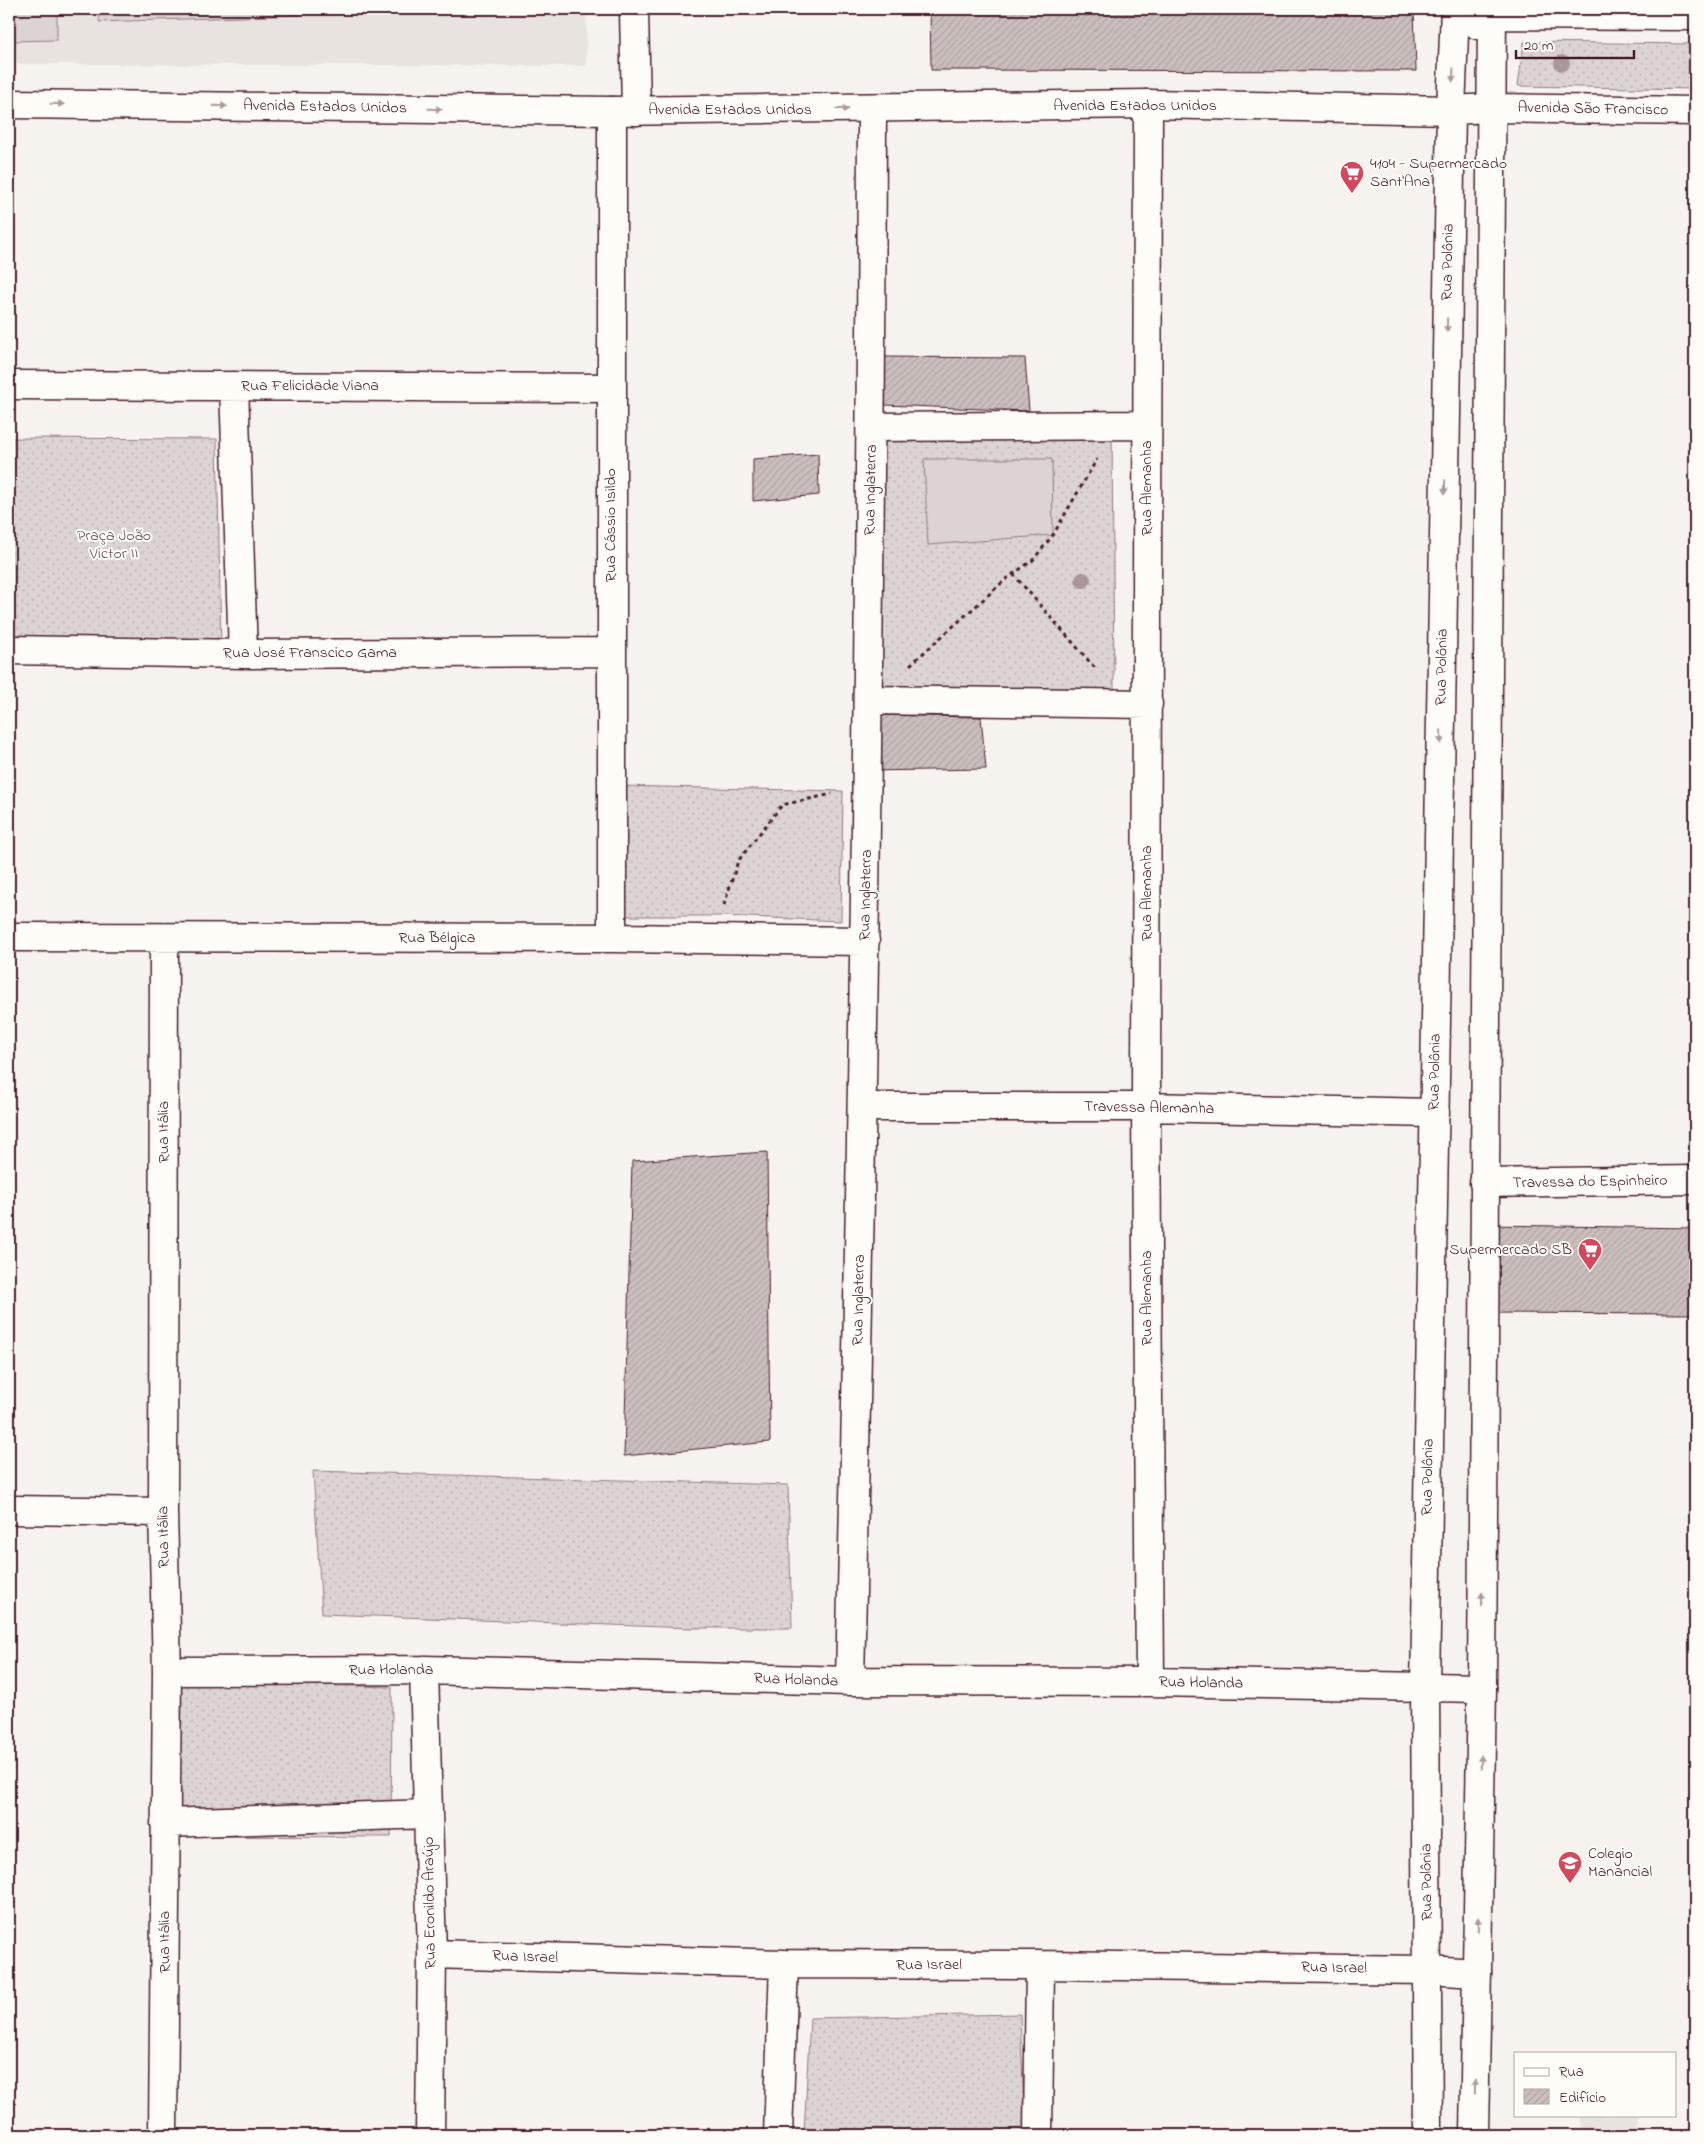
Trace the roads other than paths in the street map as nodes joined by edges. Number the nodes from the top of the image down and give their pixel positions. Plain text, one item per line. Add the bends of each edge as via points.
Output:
1 (634, 9) edge
2 (1455, 9) edge
3 (1492, 12) edge
4 (1681, 14) edge
5 (1455, 41) junction
6 (9, 104) edge
7 (1148, 104) junction
8 (1491, 108) junction
9 (872, 109) junction
10 (1451, 110) junction
11 (624, 111) junction
12 (1695, 111) edge
13 (9, 385) edge
14 (234, 386) junction
15 (612, 388) junction
16 (1146, 425) junction
17 (871, 426) junction
18 (9, 650) edge
19 (611, 652) junction
20 (243, 654) junction
21 (869, 700) junction
22 (1148, 704) junction
23 (9, 937) edge
24 (164, 938) junction
25 (612, 938) junction
26 (865, 941) junction
27 (864, 1107) junction
28 (1146, 1107) junction
29 (1434, 1113) junction
30 (1695, 1180) edge
31 (1484, 1184) junction
32 (9, 1510) edge
33 (163, 1512) junction
34 (424, 1670) junction
35 (167, 1671) junction
36 (850, 1681) junction
37 (1150, 1682) junction
38 (1425, 1688) junction
39 (1482, 1688) junction
40 (428, 1814) junction
41 (166, 1824) junction
42 (432, 1954) junction
43 (784, 1964) junction
44 (1040, 1964) junction
45 (1428, 1970) junction
46 (1477, 1973) junction
47 (163, 2135) edge
48 (430, 2135) edge
49 (778, 2135) edge
50 (1038, 2135) edge
51 (1428, 2135) edge
52 (1474, 2135) edge

1 - 11 street, Rua Cássio Isildo
2 - 5 street, Rua Polônia
3 - 4 street
3 - 5 street
3 - 8 street
5 -> 10 street, Rua Polônia
6 -> 11 street, Avenida Estados Unidos
7 - 9 street, Avenida Estados Unidos
7 - 10 street, Avenida Estados Unidos
7 - 16 street, Rua Alemanha
8 - 10 street, Avenida Estados Unidos
8 - 12 street, Avenida São Francisco
8 - 31 street
11 -> 9 street, Avenida Estados Unidos
9 - 17 street, Rua Inglaterra
10 -> 29 street, Rua Polônia
11 - 15 street, Rua Cássio Isildo
13 - 14 street, Rua Felicidade Viana
14 - 15 street, Rua Felicidade Viana
14 - 20 street
15 - 19 street, Rua Cássio Isildo
16 - 17 street
16 - 22 street, Rua Alemanha
17 - 21 street, Rua Inglaterra
18 - 20 street, Rua José Franscico Gama
19 - 20 street, Rua José Franscico Gama
19 - 25 street, Rua Cássio Isildo
21 - 22 street
21 - 26 street, Rua Inglaterra
22 - 28 street, Rua Alemanha
23 - 24 street, Rua Bélgica
24 - 25 street, Rua Bélgica
24 - 33 street, Rua Itália
25 - 26 street, Rua Bélgica
26 - 27 street, Rua Inglaterra
27 - 28 street, Travessa Alemanha
27 - 36 street, Rua Inglaterra
28 - 29 street, Travessa Alemanha
28 - 37 street, Rua Alemanha
29 - 38 street, Rua Polônia
30 - 31 street, Travessa do Espinheiro
39 -> 31 street
32 - 33 street
33 - 35 street, Rua Itália
34 - 35 street, Rua Holanda
34 - 36 street, Rua Holanda
34 - 40 street, Rua Eronildo Araújo
35 - 41 street, Rua Itália
36 - 37 street, Rua Holanda
37 - 38 street, Rua Holanda
38 - 39 street, Rua Holanda
38 - 45 street, Rua Polônia
46 -> 39 street
40 - 41 street
40 - 42 street, Rua Eronildo Araújo
41 - 47 street, Rua Itália
42 - 43 street, Rua Israel
42 - 48 street, Rua Eronildo Araújo
43 - 44 street, Rua Israel
43 - 49 street
44 - 45 street, Rua Israel
44 - 50 street
45 - 46 street, Rua Israel
45 - 51 street, Rua Polônia
52 -> 46 street

